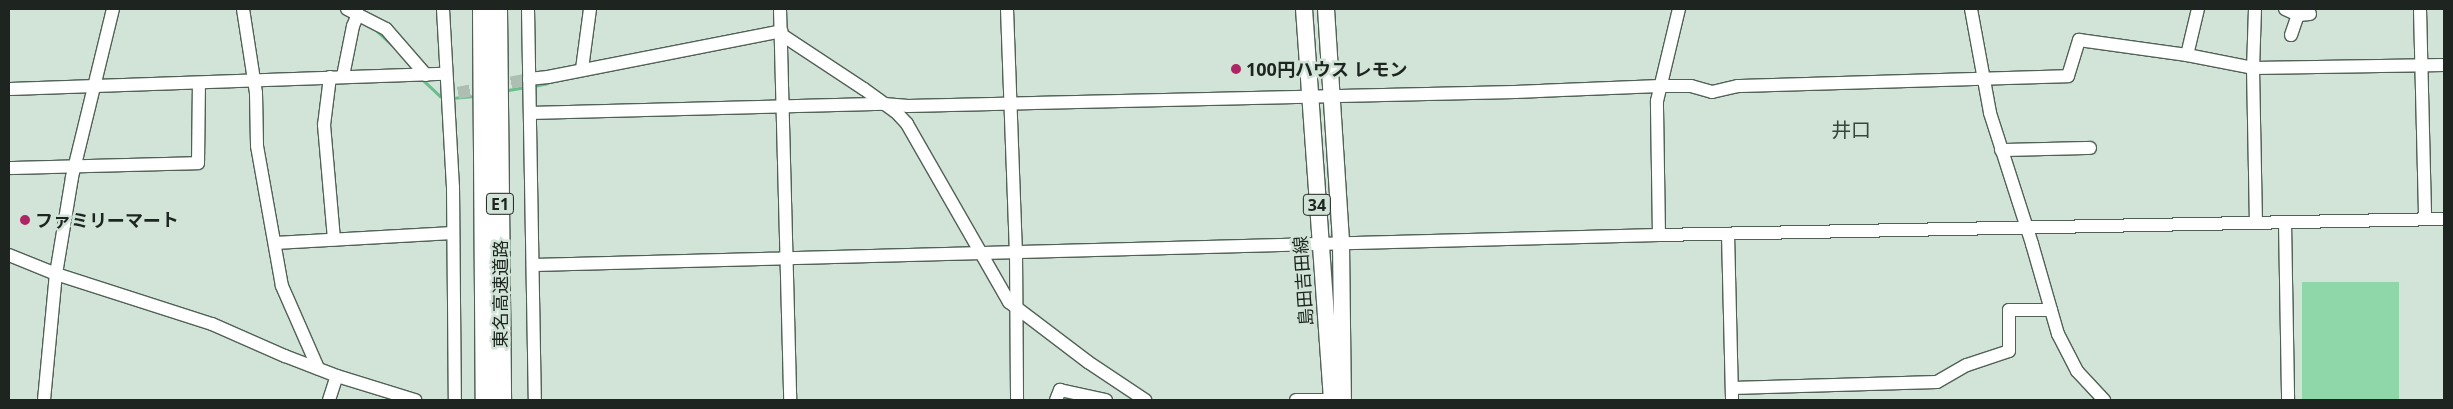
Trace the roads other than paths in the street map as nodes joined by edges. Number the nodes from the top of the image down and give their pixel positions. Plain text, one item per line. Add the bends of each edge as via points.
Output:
1 (113, 9) edge
2 (243, 9) edge
3 (443, 9) edge
4 (470, 9) edge
5 (482, 9) edge
6 (497, 9) edge
7 (528, 9) edge
8 (590, 9) edge
9 (780, 9) edge
10 (1007, 9) edge
11 (1304, 9) edge
12 (1326, 9) edge
13 (1679, 9) edge
14 (1971, 9) edge
15 (2198, 9) edge
16 (2256, 9) edge
17 (2285, 9) edge
18 (2420, 9) edge
19 (354, 16) edge
20 (2291, 35) dead end
21 (782, 37) junction
22 (2187, 56) junction
23 (2444, 65) edge
24 (2422, 66) junction
25 (2253, 68) junction
26 (582, 69) junction
27 (445, 74) junction
28 (426, 75) junction
29 (343, 76) junction
30 (330, 77) junction
31 (1983, 78) junction
32 (253, 81) junction
33 (199, 83) junction
34 (530, 84) junction
35 (1660, 86) junction
36 (92, 87) junction
37 (9, 89) edge
38 (1310, 96) junction
39 (1331, 96) junction
40 (1009, 103) junction
41 (884, 104) junction
42 (784, 107) junction
43 (530, 113) junction
44 (2090, 148) dead end
45 (2002, 150) junction
46 (74, 166) junction
47 (9, 168) edge
48 (2444, 219) edge
49 (2425, 220) junction
50 (2256, 222) junction
51 (2285, 222) junction
52 (2027, 228) junction
53 (483, 229) junction
54 (453, 233) junction
55 (1728, 234) junction
56 (1659, 235) junction
57 (334, 240) junction
58 (275, 243) junction
59 (1341, 244) junction
60 (1320, 245) junction
61 (1016, 252) junction
62 (976, 253) junction
63 (9, 255) edge
64 (788, 260) junction
65 (534, 265) junction
66 (56, 274) junction
67 (2051, 310) junction
68 (1016, 313) junction
69 (318, 368) junction
70 (338, 376) junction
71 (1732, 394) edge
72 (44, 400) edge
73 (329, 400) edge
74 (415, 400) edge
75 (455, 400) edge
76 (485, 400) edge
77 (501, 400) edge
78 (535, 400) edge
79 (790, 400) edge
80 (1017, 400) edge
81 (1056, 400) edge
82 (1106, 400) edge
83 (1145, 400) edge
84 (1296, 400) edge
85 (1340, 400) edge
86 (2104, 400) edge
87 (2288, 400) edge

1 - 36 street
2 - 32 street
3 - 27 street
4 - 53 highway
5 - 53 highway, 東名高速道路 / E1
6 - 77 highway, 東名高速道路 / E1
7 - 34 street
8 - 26 street
9 - 21 street
10 - 40 street
11 - 38 main road, 島田吉田線 / 34
12 - 39 main road, 島田吉田線 / 34
13 - 35 street
14 - 31 street
15 - 22 street
16 - 25 street
17 - 20 street via 2304,14
18 - 24 street
19 - 28 street via 386,29
19 - 29 street
21 - 26 street
21 - 41 street
21 - 42 street
22 - 25 street
22 - 31 street via 2079,40 2068,76
23 - 24 street
24 - 25 street
24 - 49 street
25 - 50 street
26 - 34 street
27 - 28 street
27 - 54 street via 449,95
28 - 29 street
29 - 30 street
30 - 32 street
30 - 57 street via 324,126
31 - 35 street via 1738,86 1712,92 1691,86
31 - 45 street
32 - 33 street
32 - 58 street via 257,146
33 - 36 street
33 - 46 street via 198,163
34 - 43 street
35 - 39 street
35 - 56 street via 1657,101
36 - 37 street
36 - 46 street
38 - 39 street
38 - 40 street
38 - 60 main road, 島田吉田線 / 34
39 - 59 main road, 島田吉田線 / 34
40 - 41 street
40 - 61 street
41 - 42 street
41 - 62 street via 907,124
42 - 43 street
42 - 64 street
43 - 65 street
44 - 45 street
45 - 52 street
46 - 47 street
46 - 66 street
48 - 49 street
49 - 51 street
50 - 51 street
50 - 52 street
51 - 87 street
52 - 55 street
52 - 67 street
53 - 76 highway, 東名高速道路 / E1
54 - 57 street
54 - 75 street
55 - 56 street
55 - 71 street
56 - 59 street
57 - 58 street
58 - 69 street via 282,286
59 - 60 street
59 - 85 main road, 島田吉田線 / 34
60 - 61 street
60 - 85 main road, 島田吉田線 / 34
61 - 62 street
61 - 68 street
62 - 64 street
62 - 68 street
63 - 66 street
64 - 65 street
64 - 79 street
65 - 78 street
66 - 69 street via 212,324
66 - 72 street
67 - 71 street via 2008,310 2009,351 1967,365 1937,382
67 - 86 street via 2076,372
68 - 80 street
68 - 83 street
69 - 70 street
70 - 73 street
70 - 74 street
81 - 82 street via 1060,390
84 - 85 street

